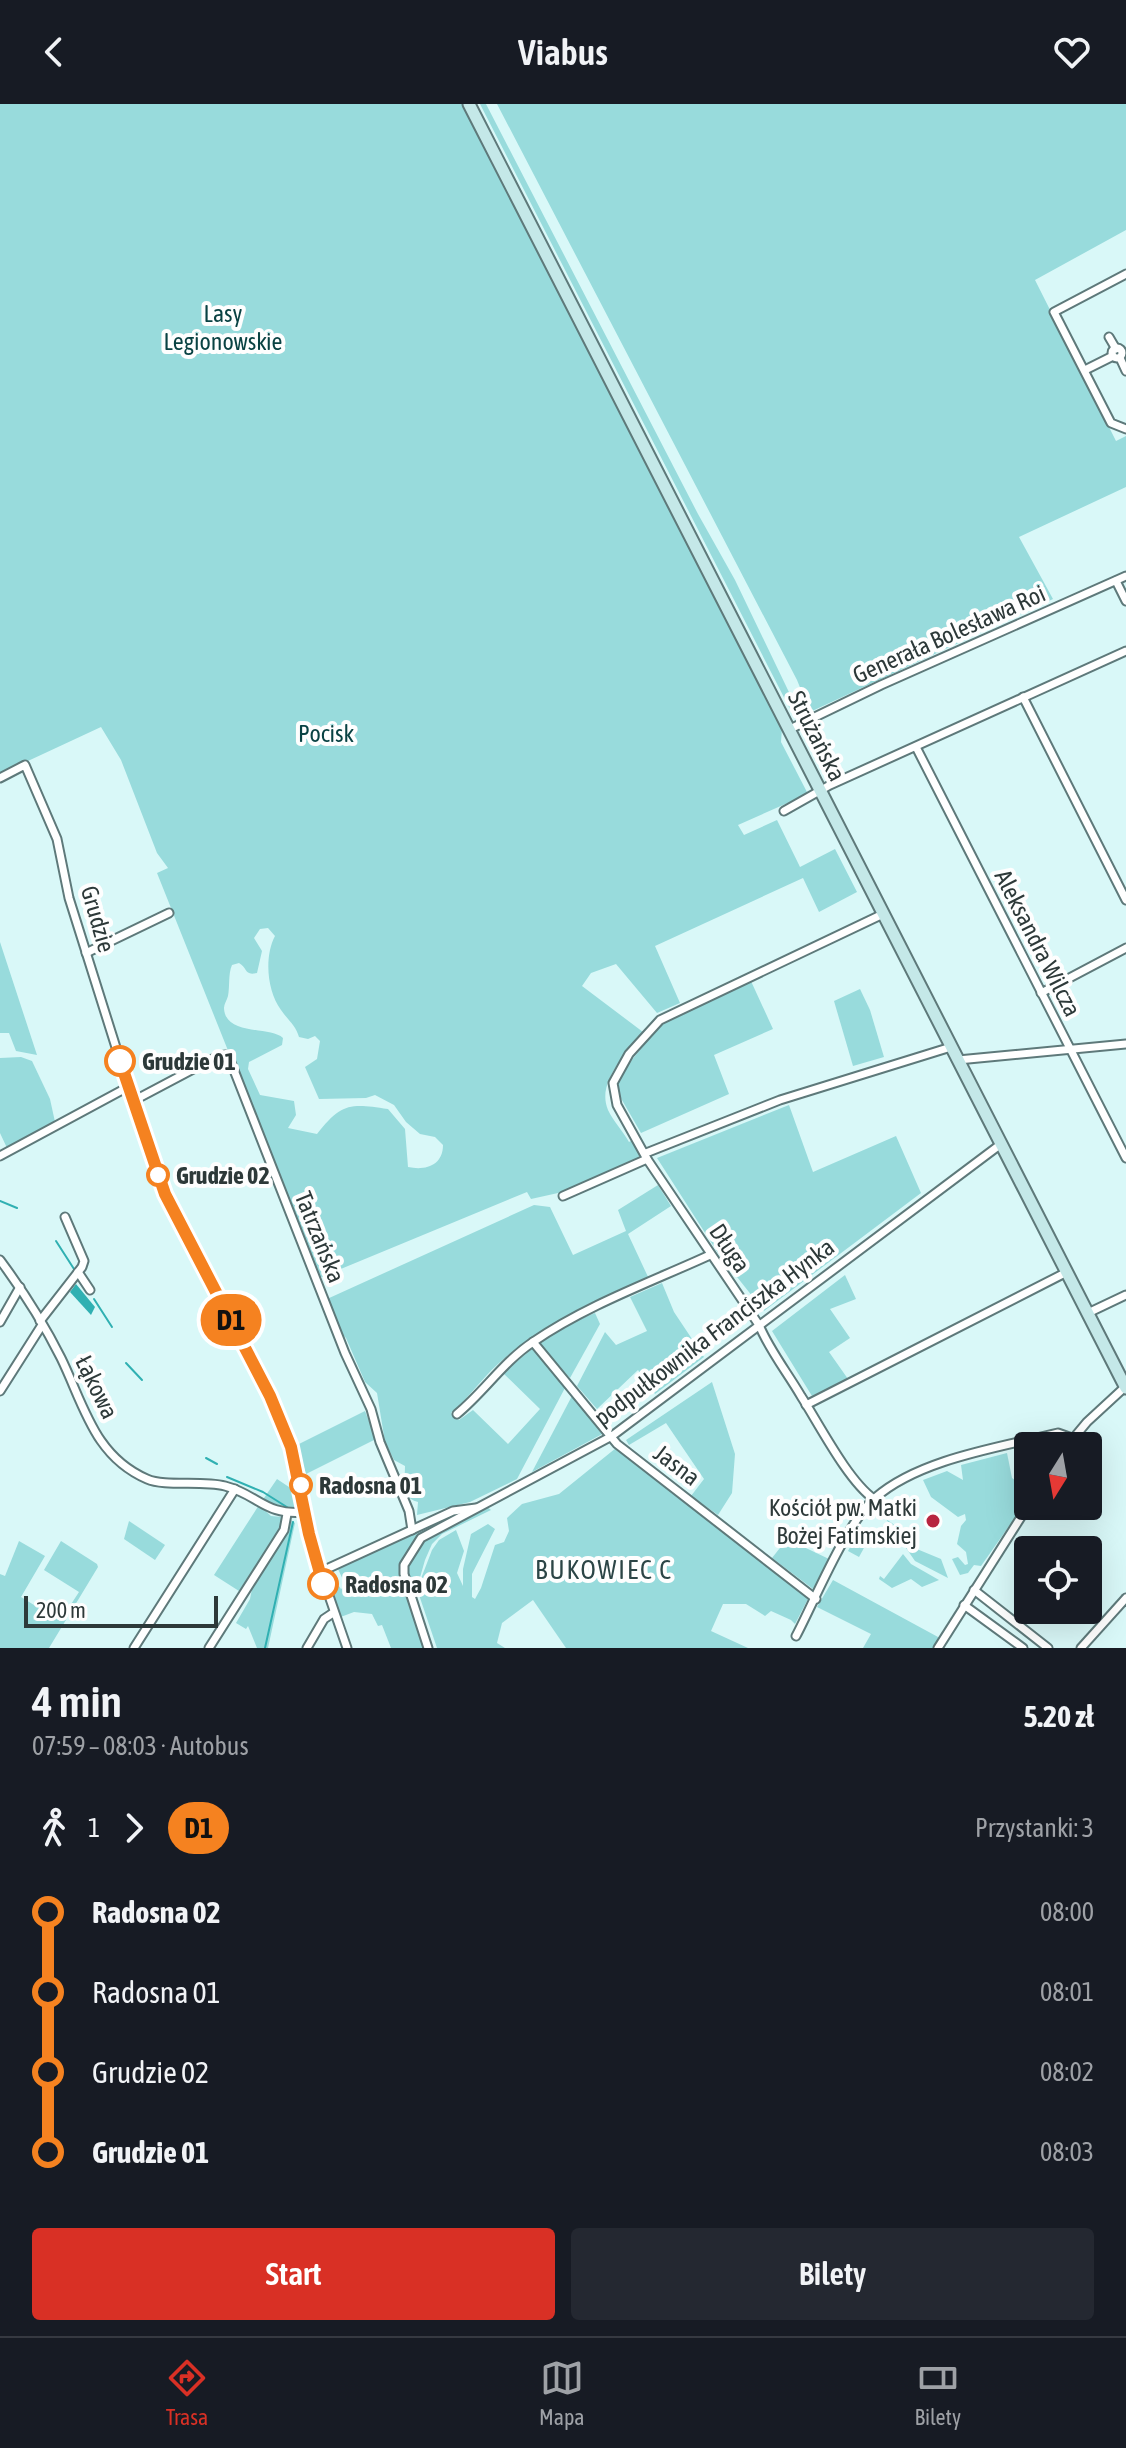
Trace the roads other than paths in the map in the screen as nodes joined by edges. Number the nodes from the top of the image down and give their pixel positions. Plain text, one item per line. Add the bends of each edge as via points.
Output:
1 (469, 104) edge
2 (1126, 274) edge
3 (1109, 337) dead end
4 (1119, 353) edge
5 (1085, 370) junction
6 (1126, 371) edge
7 (1126, 429) edge
8 (1126, 576) edge
9 (1116, 581) junction
10 (1126, 601) edge
11 (1126, 651) edge
12 (1023, 697) junction
13 (788, 730) junction
14 (916, 747) junction
15 (0, 778) edge
16 (820, 790) junction
17 (784, 811) dead end
18 (1126, 900) edge
19 (169, 913) dead end
20 (883, 914) junction
21 (1126, 948) edge
22 (86, 953) junction
23 (1041, 993) junction
24 (1126, 1044) edge
25 (951, 1047) junction
26 (1069, 1049) junction
27 (958, 1060) junction
28 (128, 1087) junction
29 (133, 1101) junction
30 (1001, 1144) junction
31 (0, 1156) edge
32 (646, 1156) junction
33 (1126, 1158) edge
34 (563, 1196) dead end
35 (65, 1217) dead end
36 (710, 1255) junction
37 (0, 1260) edge
38 (78, 1272) junction
39 (1067, 1272) junction
40 (20, 1287) junction
41 (90, 1290) dead end
42 (1126, 1295) edge
43 (1088, 1313) junction
44 (0, 1322) edge
45 (41, 1323) junction
46 (759, 1325) junction
47 (533, 1342) junction
48 (1126, 1387) edge
49 (0, 1391) edge
50 (806, 1405) junction
51 (457, 1414) dead end
52 (1078, 1432) edge
53 (612, 1436) junction
54 (1014, 1444) edge
55 (235, 1489) junction
56 (874, 1499) junction
57 (476, 1508) junction
58 (305, 1512) junction
59 (287, 1514) junction
60 (1019, 1520) edge
61 (412, 1530) junction
62 (320, 1572) junction
63 (974, 1590) junction
64 (1126, 1598) edge
65 (816, 1599) junction
66 (964, 1605) junction
67 (333, 1613) junction
68 (796, 1636) dead end
69 (134, 1648) edge
70 (209, 1648) edge
71 (307, 1648) edge
72 (347, 1648) edge
73 (428, 1648) edge
74 (938, 1648) edge
75 (1023, 1648) edge
76 (1048, 1648) edge
77 (1081, 1648) edge

1 - 13 main road, Strużańska
2 - 5 street via 1054,312
3 - 4 street
4 - 5 street
4 - 6 street
5 - 7 street via 1111,423
8 - 9 street, Generała Bolesława Roi
9 - 10 street
9 - 13 street, Generała Bolesława Roi
11 - 12 street
12 - 14 street
12 - 18 street
13 - 16 main road, Strużańska
14 - 16 street
14 - 23 street, Aleksandra Wilcza
15 - 22 street, Grudzie via 25,765 57,839
16 - 17 street
16 - 20 main road, Strużańska
19 - 22 street
20 - 25 main road, Strużańska
20 - 32 street, Długa via 660,1020 613,1083 613,1095
21 - 23 street
22 - 28 street, Grudzie
23 - 26 street, Aleksandra Wilcza
24 - 26 street
25 - 27 main road, Strużańska
25 - 32 street via 780,1100
26 - 27 street
26 - 33 street, Aleksandra Wilcza
27 - 30 main road, Strużańska
28 - 29 street, Grudzie
28 - 31 street
29 - 58 street, Grudzie via 165,1194 270,1396 297,1470
29 - 61 street, Tatrzańska via 218,1056 230,1060 371,1409
30 - 39 main road, Strużańska
30 - 46 street, podpułkownika Franciszka Hynka
32 - 34 street
32 - 36 street, Długa
35 - 38 street via 83,1255
36 - 46 street, Długa
36 - 47 street
37 - 40 street, Łąkowa
38 - 41 street
38 - 45 street
39 - 43 main road, Strużańska
39 - 50 street
40 - 44 street
40 - 45 street, Łąkowa
42 - 43 street
43 - 48 main road, Strużańska
45 - 49 street
45 - 55 street, Łąkowa via 86,1419 126,1467 150,1481
46 - 50 street, Długa
46 - 53 street, podpułkownika Franciszka Hynka
47 - 51 street
47 - 53 street, Jasna
48 - 52 street
50 - 56 street, Długa via 858,1484
53 - 57 street, podpułkownika Franciszka Hynka
53 - 65 street, Jasna
54 - 56 street via 926,1467
55 - 59 street, Łąkowa
55 - 69 street
56 - 65 street via 848,1534
57 - 61 street via 453,1511
57 - 73 street, podpułkownika Franciszka Hynka via 421,1538 404,1565
58 - 59 street, Łąkowa
58 - 62 street, Grudzie
59 - 70 street via 284,1530
60 - 63 street
61 - 62 street
62 - 67 street, Grudzie
63 - 66 street
63 - 76 street
64 - 77 street
65 - 68 street
66 - 74 street
66 - 75 street
67 - 71 street
67 - 72 street, Grudzie

